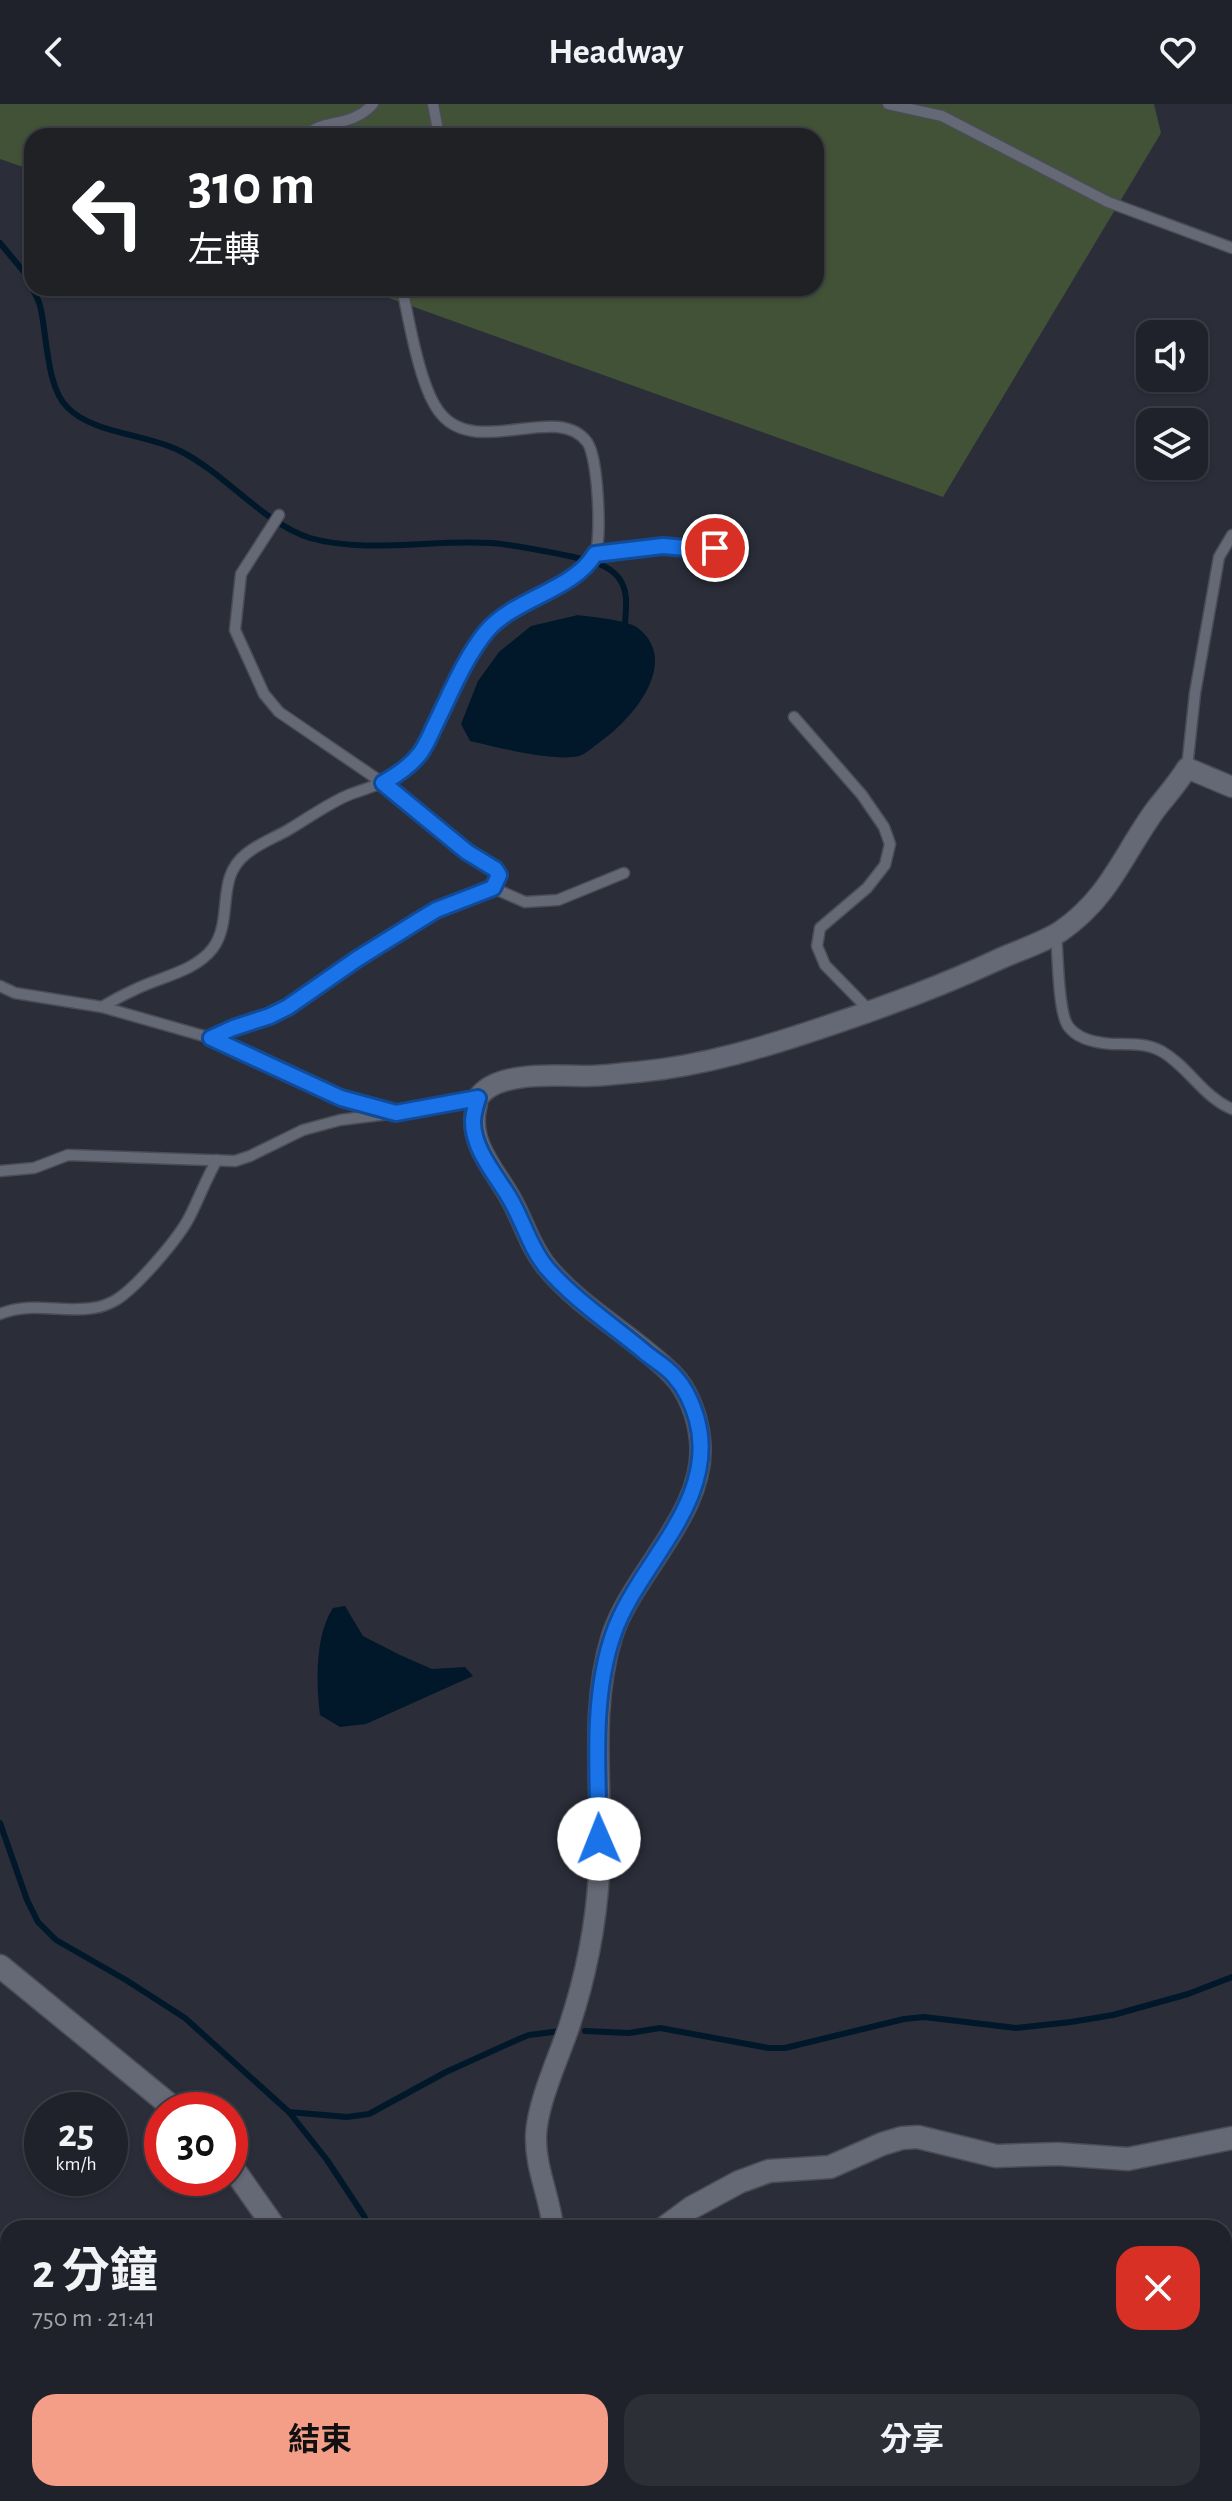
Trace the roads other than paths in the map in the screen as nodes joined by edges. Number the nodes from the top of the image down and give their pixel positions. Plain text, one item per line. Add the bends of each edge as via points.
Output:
1 (373, 104) edge
2 (433, 104) edge
3 (888, 104) edge
4 (316, 128) edge
5 (438, 128) edge
6 (1232, 248) edge
7 (404, 296) edge
8 (279, 515) dead end
9 (725, 534) dead end
10 (1232, 535) edge
11 (595, 554) junction
12 (794, 717) dead end
13 (1187, 768) junction
14 (383, 783) junction
15 (1232, 787) edge
16 (624, 873) dead end
17 (493, 888) junction
18 (1056, 934) junction
19 (0, 986) edge
20 (102, 1007) junction
21 (870, 1011) junction
22 (211, 1038) junction
23 (478, 1098) junction
24 (1232, 1109) edge
25 (396, 1113) junction
26 (217, 1160) junction
27 (0, 1171) edge
28 (0, 1314) edge
29 (0, 1966) edge
30 (154, 2092) edge
31 (1232, 2138) edge
32 (248, 2190) edge
33 (269, 2220) edge
34 (552, 2220) edge
35 (675, 2220) edge

1 - 4 lane via 350,121
2 - 5 lane
3 - 6 lane via 942,116 1108,202
7 - 11 lane via 418,362 436,408 454,426 477,433 557,428 577,433 588,443 598,510
8 - 14 lane via 241,574 235,630 264,694 279,712
9 - 11 lane via 708,550 663,546
10 - 13 lane via 1219,557
11 - 14 lane via 578,575 486,631 419,756
12 - 21 lane via 862,795 890,844 885,865 820,928 817,946 825,965
13 - 15 street
13 - 18 street via 1112,882 1088,910
14 - 17 lane via 495,869 499,875
14 - 20 lane via 330,804 246,854 233,867 212,948 195,964
16 - 17 lane via 558,900 525,902
17 - 22 lane via 436,910 270,1016
18 - 21 street
18 - 24 lane via 1062,1014 1068,1028 1108,1044 1156,1048 1213,1099
19 - 20 lane
20 - 22 lane
21 - 23 street via 756,1050 652,1070 542,1074 496,1083
22 - 25 lane via 341,1098
23 - 25 lane
23 - 34 street via 473,1122 479,1149 528,1240 570,1290 675,1376 697,1419 701,1445 691,1493 624,1607 599,1690 600,1871 595,1917 535,2143
25 - 26 lane via 340,1120 303,1130 235,1161
26 - 27 lane via 68,1155 34,1168
26 - 28 lane via 189,1219 117,1300 89,1309 37,1306
29 - 30 street
31 - 35 street via 1128,2159 996,2156 902,2138 830,2167 769,2171 739,2182
32 - 33 street

